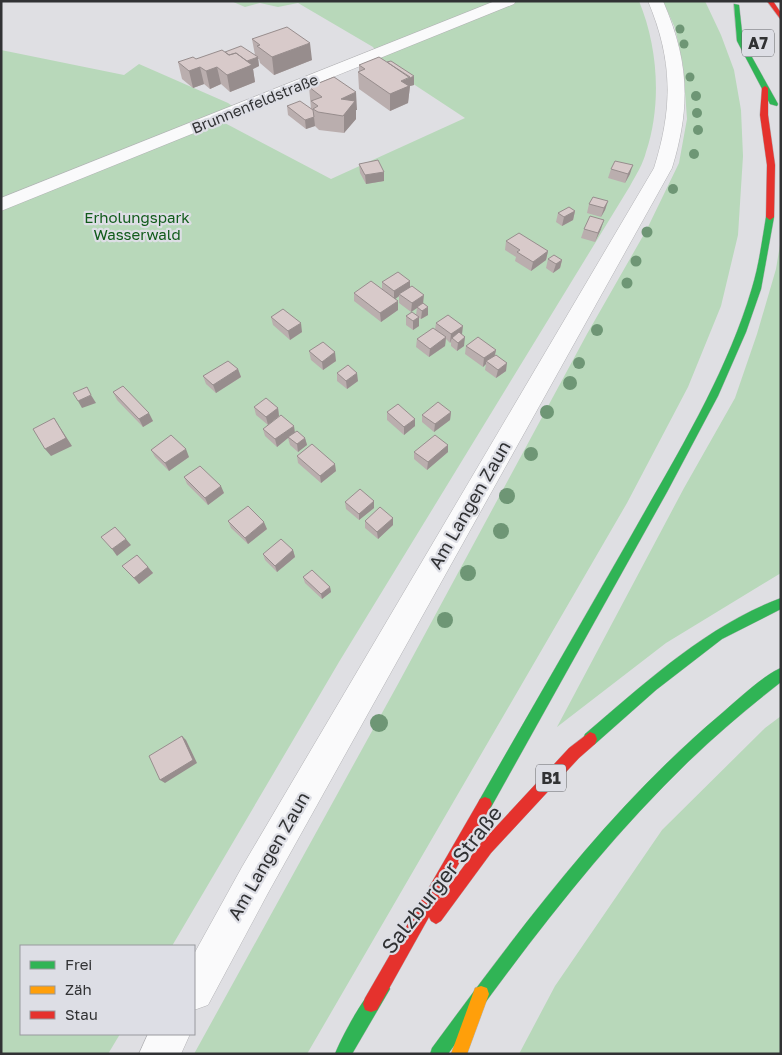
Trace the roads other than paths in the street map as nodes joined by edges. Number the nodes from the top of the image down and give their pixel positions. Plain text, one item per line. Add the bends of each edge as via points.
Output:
1 (509, 1) edge
2 (655, 1) edge
3 (771, 1) edge
4 (734, 3) edge
5 (781, 8) edge
6 (781, 18) edge
7 (751, 31) dead end
8 (765, 88) junction
9 (781, 116) edge
10 (1, 205) edge
11 (781, 603) edge
12 (781, 674) edge
13 (195, 989) edge
14 (481, 994) junction
15 (371, 1004) junction
16 (169, 1035) edge
17 (159, 1054) edge
18 (343, 1054) edge
19 (438, 1054) edge
20 (459, 1054) edge

1 - 10 street, Brunnenfeldstraße
2 - 13 street, Am Langen Zaun via 668,32 675,76 673,137 663,168
3 - 5 main road
3 - 6 main road, A7
4 - 7 main road, A7
4 - 8 main road via 740,41
8 - 9 main road
8 - 15 main road via 771,212 765,252 740,337 671,475
11 - 15 main road, Salzburger Straße / B1 via 718,636 651,686 574,753 486,848
12 - 14 main road via 747,699 644,793 562,890
14 - 19 main road
14 - 20 main road
15 - 18 main road, Salzburger Straße / B1
16 - 17 street

